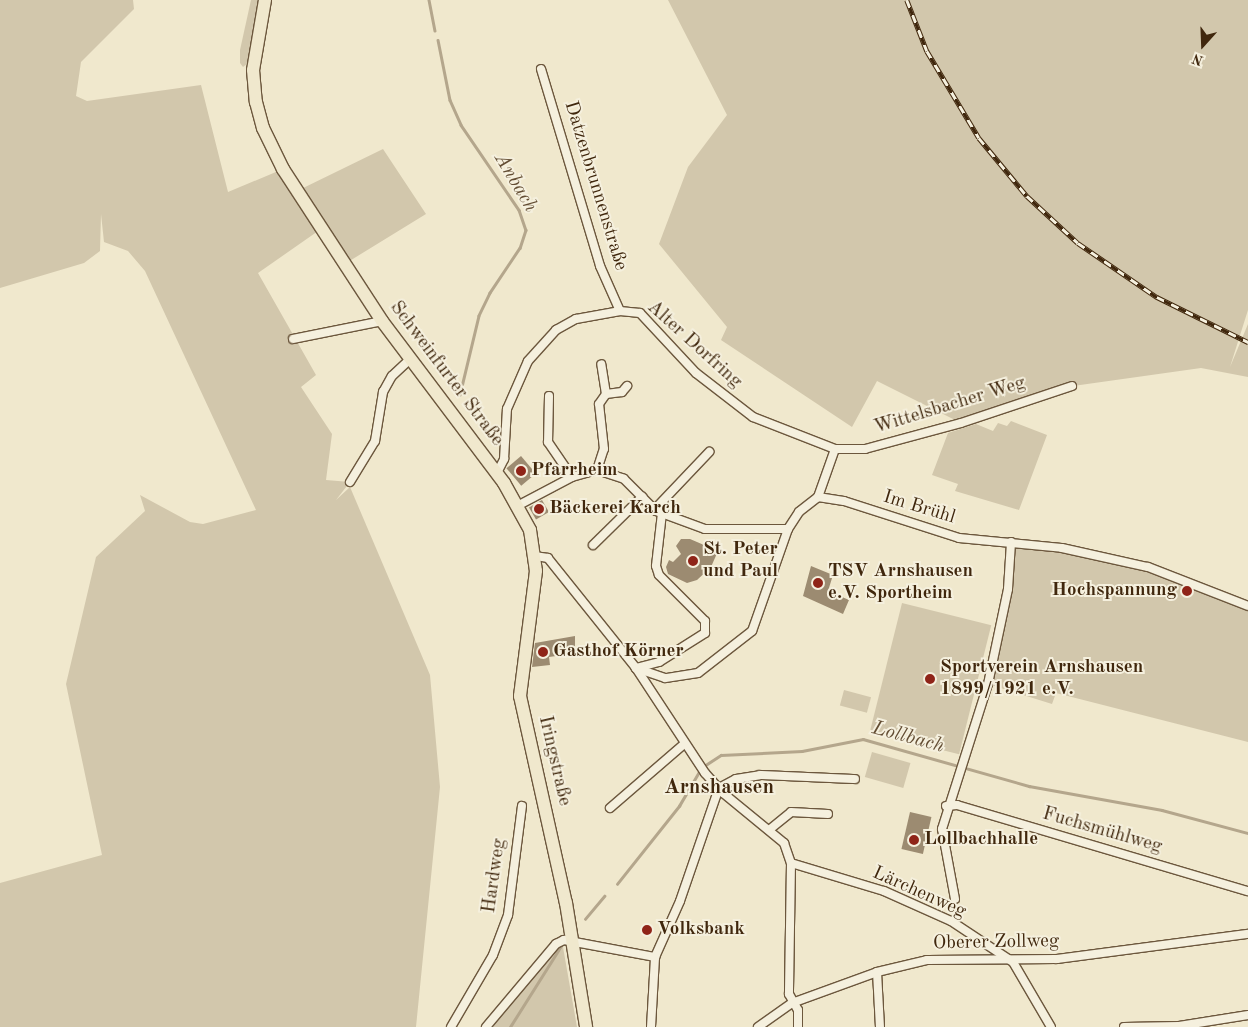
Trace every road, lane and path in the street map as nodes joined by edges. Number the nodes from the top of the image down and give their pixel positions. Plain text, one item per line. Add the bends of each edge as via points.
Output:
1 (265, 0) edge
2 (541, 69) dead end
3 (620, 311) junction
4 (382, 321) junction
5 (293, 339) dead end
6 (411, 358) junction
7 (601, 364) dead end
8 (627, 386) dead end
9 (1072, 386) dead end
10 (606, 394) junction
11 (549, 396) dead end
12 (835, 449) junction
13 (708, 452) dead end
14 (597, 470) junction
15 (497, 473) junction
16 (572, 478) junction
17 (350, 482) dead end
18 (642, 497) junction
19 (818, 497) junction
20 (519, 505) junction
21 (658, 511) junction
22 (788, 529) junction
23 (1011, 542) junction
24 (593, 545) dead end
25 (536, 556) junction
26 (1248, 606) edge
27 (636, 668) junction
28 (684, 745) junction
29 (855, 779) dead end
30 (719, 788) junction
31 (522, 806) dead end
32 (946, 806) junction
33 (610, 808) dead end
34 (828, 814) dead end
35 (768, 830) junction
36 (791, 863) junction
37 (1248, 891) edge
38 (955, 899) dead end
39 (1248, 934) edge
40 (573, 941) junction
41 (655, 957) junction
42 (1013, 962) junction
43 (877, 972) junction
44 (792, 1003) junction
45 (1248, 1015) edge
46 (451, 1027) edge
47 (486, 1027) edge
48 (586, 1027) edge
49 (651, 1027) edge
50 (758, 1027) edge
51 (798, 1027) edge
52 (880, 1027) edge
53 (1051, 1027) edge
54 (1124, 1027) edge

1 - 4 main road, Schweinfurter Straße via 254,70 263,128 283,169
2 - 3 street, Datzenbrunnenstraße via 600,266
3 - 12 street, Alter Dorfring via 640,313 696,373 753,417
3 - 15 street, Alter Dorfring via 576,319 551,335 528,361 508,409 504,460
4 - 5 street
4 - 6 main road, Schweinfurter Straße
6 - 15 main road, Schweinfurter Straße
6 - 17 street via 392,376 384,392 375,441
7 - 10 street
8 - 10 street via 622,392
9 - 12 street, Wittelsbacher Weg via 953,425 864,449
10 - 14 street via 599,404 604,449
11 - 16 street via 548,442
12 - 19 street
13 - 21 street
14 - 16 street
14 - 18 street via 624,479
15 - 20 main road, Schweinfurter Straße
16 - 20 street
18 - 21 street
18 - 24 street
19 - 22 street via 800,512
19 - 23 street, Im Brühl via 844,500 959,538
20 - 25 main road, Iringstraße
21 - 22 street via 704,528
21 - 27 street via 656,566 659,575 705,621 705,632 659,662
22 - 27 street via 754,626 739,642 698,673 665,678
23 - 26 street, Im Brühl via 1062,548 1148,567
23 - 32 street via 1008,589 988,684
25 - 27 street via 548,558
25 - 40 main road, Iringstraße via 520,696
27 - 28 street
28 - 30 street
28 - 33 street
29 - 30 street via 769,774 736,779
30 - 35 street
30 - 41 street via 708,812 680,901
31 - 46 street, Hardweg via 508,915 493,955
32 - 37 street, Fuchsmühlweg via 957,805
32 - 38 street via 942,829
34 - 35 street via 791,812
35 - 36 street via 784,843
36 - 42 street, Lärchenweg via 884,891 951,921
36 - 44 street
39 - 42 street, Oberer Zollweg
40 - 41 street
40 - 47 street via 556,944
40 - 48 main road, Iringstraße
41 - 49 street
42 - 43 street, Oberer Zollweg via 946,957
42 - 53 street, Lärchenweg
43 - 44 street, Oberer Zollweg
43 - 52 street
44 - 50 street, Oberer Zollweg
44 - 51 street via 798,1010
45 - 54 street via 1179,1026

